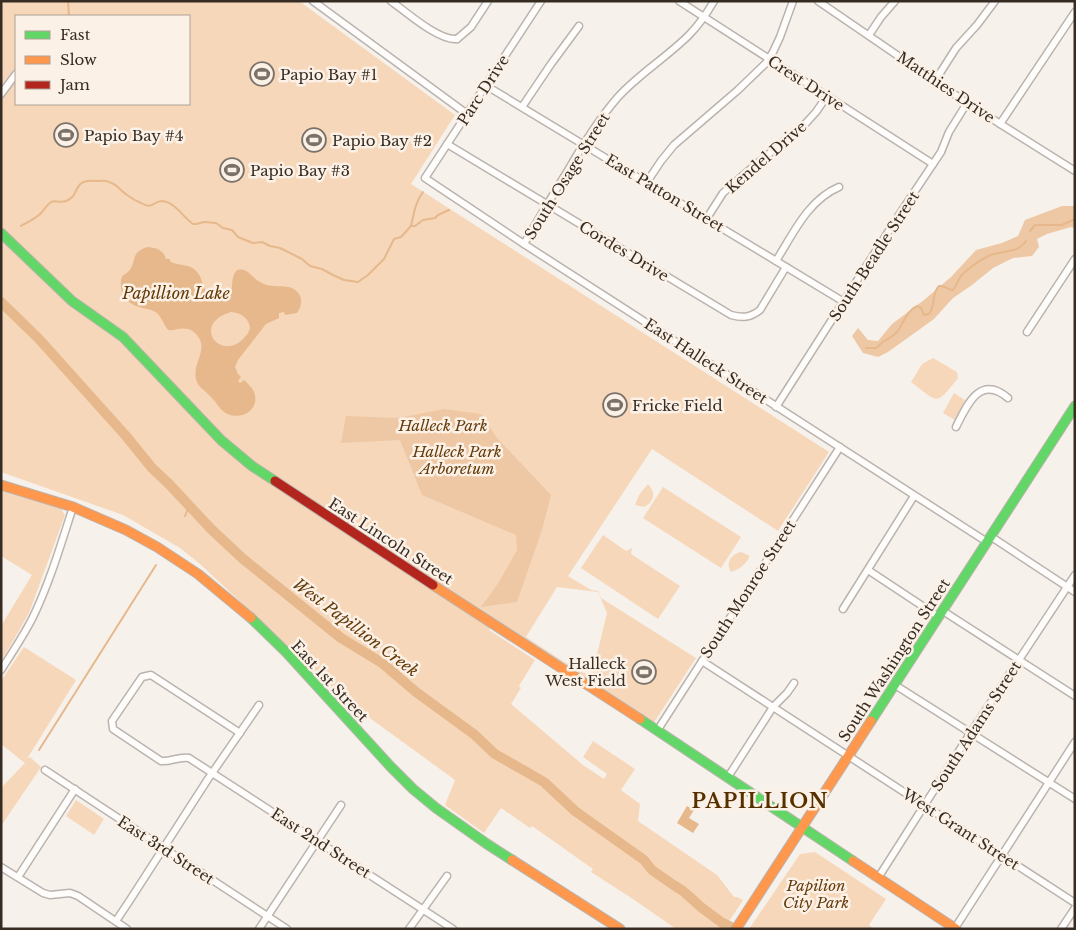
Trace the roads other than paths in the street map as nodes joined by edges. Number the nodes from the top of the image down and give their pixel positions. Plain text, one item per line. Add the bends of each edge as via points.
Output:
1 (313, 1) edge
2 (391, 1) edge
3 (488, 1) edge
4 (541, 1) edge
5 (679, 1) edge
6 (714, 1) edge
7 (793, 1) edge
8 (818, 1) edge
9 (895, 1) edge
10 (995, 1) edge
11 (1075, 12) edge
12 (704, 17) junction
13 (579, 26) dead end
14 (869, 35) junction
15 (769, 59) junction
16 (15, 75) edge
17 (935, 81) junction
18 (485, 85) junction
19 (1, 94) edge
20 (827, 96) junction
21 (967, 103) junction
22 (522, 107) junction
23 (467, 114) junction
24 (1000, 124) junction
25 (447, 144) junction
26 (583, 144) junction
27 (932, 164) junction
28 (1075, 171) edge
29 (425, 178) joint
30 (647, 182) junction
31 (839, 187) dead end
32 (547, 205) junction
33 (707, 218) junction
34 (1, 233) edge
35 (524, 244) junction
36 (1075, 259) edge
37 (776, 261) junction
38 (786, 267) junction
39 (844, 302) junction
40 (1027, 332) dead end
41 (1008, 398) dead end
42 (1075, 406) edge
43 (776, 407) junction
44 (956, 427) dead end
45 (840, 448) junction
46 (1, 484) edge
47 (914, 496) junction
48 (73, 507) junction
49 (988, 539) junction
50 (868, 570) junction
51 (1075, 574) edge
52 (1067, 587) junction
53 (1075, 592) edge
54 (843, 609) dead end
55 (941, 614) junction
56 (1019, 660) junction
57 (702, 661) junction
58 (1, 670) edge
59 (794, 683) dead end
60 (895, 685) junction
61 (1075, 696) edge
62 (259, 705) dead end
63 (773, 707) junction
64 (657, 731) junction
65 (240, 733) junction
66 (971, 733) junction
67 (1075, 742) edge
68 (848, 756) junction
69 (45, 770) dead end
70 (213, 773) junction
71 (728, 777) junction
72 (1049, 782) junction
73 (75, 790) junction
74 (1075, 799) edge
75 (341, 805) dead end
76 (924, 805) junction
77 (802, 828) junction
78 (317, 840) junction
79 (164, 848) junction
80 (1002, 855) junction
81 (1, 867) edge
82 (447, 876) dead end
83 (18, 877) junction
84 (878, 878) junction
85 (1075, 903) edge
86 (1075, 908) edge
87 (422, 909) junction
88 (267, 916) junction
89 (116, 921) junction
90 (127, 929) edge
91 (259, 929) edge
92 (287, 929) edge
93 (410, 929) edge
94 (452, 929) edge
95 (620, 929) edge
96 (736, 929) edge
97 (955, 929) edge
98 (1061, 929) edge

1 - 23 street
2 - 3 street via 442,37 457,42
4 - 18 street, Parc Drive
5 - 12 street, Crest Drive
6 - 12 street, South Osage Street
7 - 15 street
8 - 14 street, Matthies Drive
9 - 14 street
10 - 17 street via 956,48
11 - 24 street
12 - 15 street, Crest Drive
12 - 26 street, South Osage Street via 690,34 619,96
13 - 22 street
14 - 17 street, Matthies Drive
15 - 20 street, Crest Drive
15 - 30 street via 674,145
16 - 19 street
17 - 21 street, Matthies Drive
18 - 22 street, East Patton Street
18 - 23 street, Parc Drive
20 - 27 street, Crest Drive
20 - 33 street, Kendel Drive via 806,123 723,193
21 - 24 street, Matthies Drive
21 - 27 street, South Beadle Street
22 - 26 street, East Patton Street
23 - 25 street, Parc Drive
24 - 28 street, Matthies Drive
25 - 29 street, Parc Drive
25 - 32 street, Cordes Drive
26 - 30 street, East Patton Street
26 - 32 street, South Osage Street
27 - 39 street, South Beadle Street
29 - 35 street, East Halleck Street
30 - 33 street, East Patton Street
31 - 37 street via 804,214
32 - 35 street, South Osage Street
32 - 38 street, Cordes Drive via 731,315 748,317 760,310
33 - 37 street, East Patton Street
34 - 64 main road, East Lincoln Street via 68,297 127,341 243,460
35 - 43 street, East Halleck Street
36 - 40 street
37 - 38 street, East Patton Street
38 - 39 street, East Patton Street
39 - 43 street, South Beadle Street
41 - 44 street via 996,390 977,393
42 - 49 main road, South Washington Street
43 - 45 street, East Halleck Street
45 - 47 street, East Halleck Street
45 - 57 street, South Monroe Street
46 - 48 main road, East 1st Street
47 - 49 street, East Halleck Street
47 - 50 street
48 - 58 street via 35,612
48 - 95 main road, East 1st Street via 141,538 216,588 266,632 390,766 428,802 458,825
49 - 52 street, East Halleck Street
49 - 55 main road, South Washington Street
50 - 54 street
50 - 55 street
51 - 52 street, South Adams Street
52 - 53 street, East Halleck Street
52 - 56 street, South Adams Street
55 - 56 street
55 - 60 main road, South Washington Street
56 - 61 street
56 - 66 street, South Adams Street
57 - 63 street, West Grant Street
57 - 64 street, South Monroe Street
59 - 63 street
60 - 66 street
60 - 68 main road, South Washington Street
62 - 65 street
63 - 68 street, West Grant Street
63 - 71 street
64 - 71 main road, East Lincoln Street
65 - 70 street
65 - 70 street, East 2nd Street via 151,675 142,677 112,721 113,729 161,761 190,758
66 - 72 street
66 - 76 street, South Adams Street
67 - 72 street
68 - 76 street, West Grant Street
68 - 77 main road, South Washington Street
69 - 73 street, East 3rd Street
70 - 78 street, East 2nd Street
70 - 79 street
71 - 77 main road, East Lincoln Street
72 - 74 street
72 - 80 street
73 - 79 street, East 3rd Street
73 - 83 street
75 - 78 street
76 - 80 street, West Grant Street
76 - 84 street, South Adams Street
77 - 84 main road, East Lincoln Street
77 - 96 main road, South Washington Street
78 - 87 street, East 2nd Street
78 - 88 street
79 - 88 street, East 3rd Street
79 - 89 street
80 - 85 street, West Grant Street
80 - 97 street
81 - 83 street
82 - 87 street
83 - 89 street via 43,893 78,896
84 - 97 main road, East Lincoln Street
86 - 98 street
87 - 93 street
87 - 94 street, East 2nd Street
88 - 91 street
88 - 92 street, East 3rd Street
89 - 90 street

